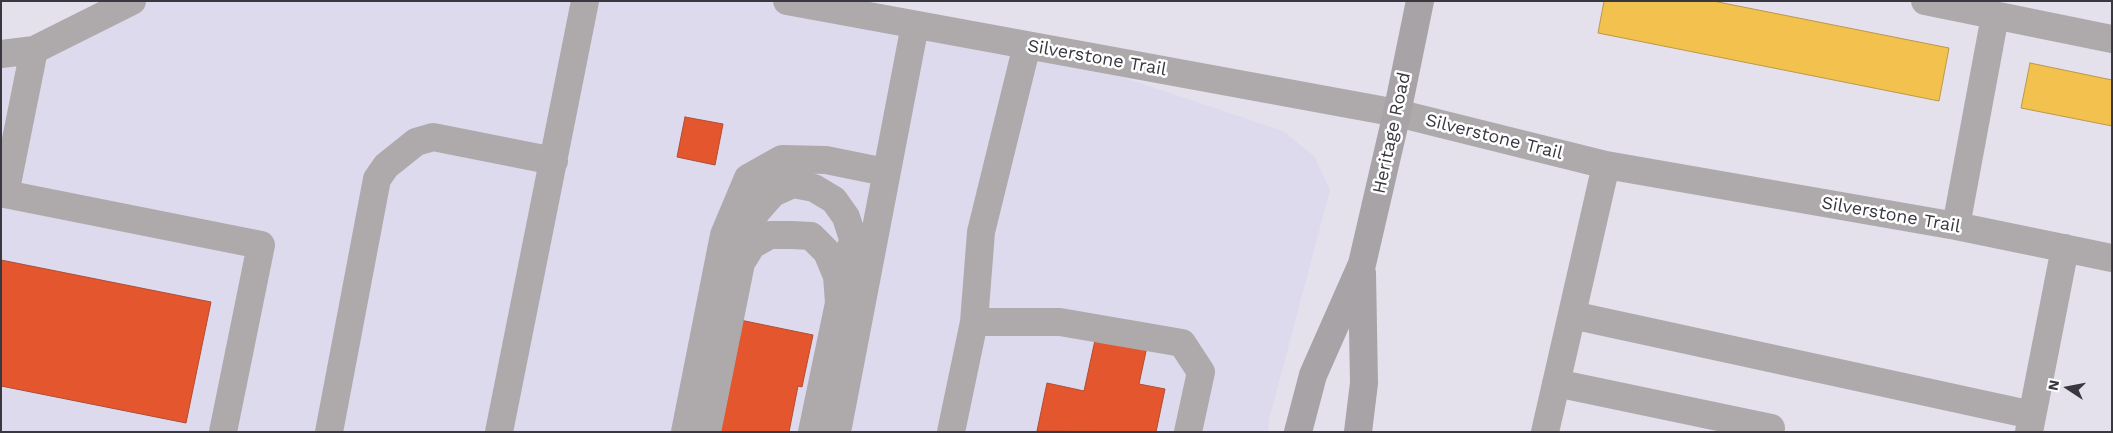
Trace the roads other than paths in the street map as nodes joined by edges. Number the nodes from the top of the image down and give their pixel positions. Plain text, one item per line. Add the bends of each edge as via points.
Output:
1 (132, 1) edge
2 (585, 1) edge
3 (787, 1) edge
4 (1420, 1) edge
5 (1925, 1) edge
6 (1995, 16) junction
7 (915, 25) junction
8 (2112, 39) edge
9 (1027, 45) junction
10 (34, 50) junction
11 (1, 54) edge
12 (1397, 113) junction
13 (554, 161) junction
14 (1606, 165) junction
15 (885, 172) junction
16 (1956, 226) junction
17 (2065, 248) junction
18 (2112, 258) edge
19 (741, 263) junction
20 (1362, 264) junction
21 (838, 303) junction
22 (1572, 315) junction
23 (974, 322) junction
24 (1556, 383) junction
25 (2031, 423) edge
26 (1771, 428) dead end
27 (223, 432) edge
28 (329, 432) edge
29 (500, 432) edge
30 (685, 432) edge
31 (707, 432) edge
32 (812, 432) edge
33 (837, 432) edge
34 (951, 432) edge
35 (1188, 432) edge
36 (1298, 432) edge
37 (1358, 432) edge
38 (1545, 432) edge

1 - 10 street
2 - 13 street
3 - 7 street, Silverstone Trail
4 - 12 main road, Heritage Road
5 - 6 street
6 - 8 street
6 - 16 street
7 - 9 street, Silverstone Trail
7 - 15 street
9 - 12 street, Silverstone Trail
9 - 23 street via 981,232
10 - 11 street
10 - 27 street via 5,194 261,245
12 - 14 street, Silverstone Trail
12 - 20 main road, Heritage Road
13 - 28 street via 433,137 416,142 386,166 377,179
13 - 29 street
14 - 16 street, Silverstone Trail
14 - 22 street
15 - 30 street via 826,160 782,159 748,178 724,235
15 - 33 street
16 - 17 street, Silverstone Trail
17 - 18 street, Silverstone Trail
17 - 25 street
19 - 21 street via 752,244 770,235 811,236 827,252 837,276
19 - 21 street via 747,227 773,193 793,184 814,188 834,200 846,217 853,239
19 - 31 street
20 - 36 main road, Heritage Road via 1313,375
20 - 37 main road, Heritage Road via 1364,383
21 - 32 street
22 - 24 street
22 - 25 street
23 - 34 street
23 - 35 street via 1060,322 1182,343 1201,372
24 - 26 street
24 - 38 street

